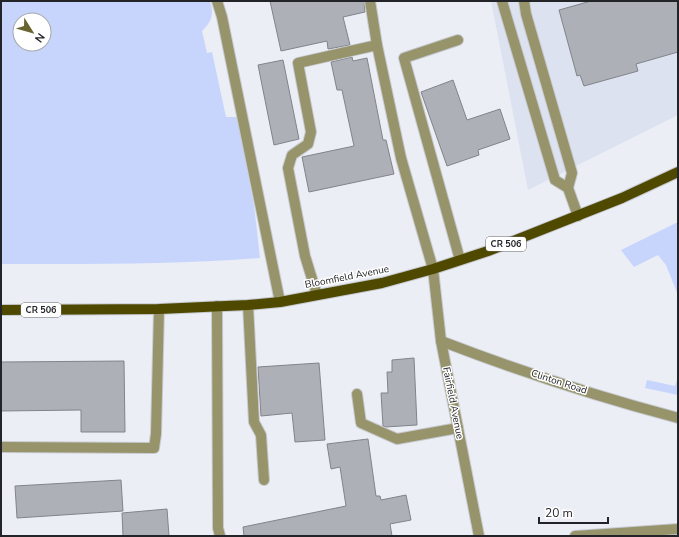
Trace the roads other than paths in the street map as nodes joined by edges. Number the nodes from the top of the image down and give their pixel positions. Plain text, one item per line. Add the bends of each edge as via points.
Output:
1 (217, 1) edge
2 (370, 1) edge
3 (502, 1) edge
4 (524, 1) edge
5 (458, 40) dead end
6 (377, 45) junction
7 (678, 172) edge
8 (568, 188) junction
9 (578, 216) junction
10 (460, 260) junction
11 (433, 269) junction
12 (317, 295) junction
13 (280, 302) junction
14 (248, 305) junction
15 (217, 306) junction
16 (159, 309) junction
17 (1, 310) edge
18 (442, 341) junction
19 (357, 394) dead end
20 (678, 418) edge
21 (458, 428) junction
22 (1, 447) edge
23 (264, 480) dead end
24 (678, 529) edge
25 (220, 536) edge
26 (479, 536) edge
27 (575, 536) edge

1 - 13 street
2 - 6 street, Fairfield Avenue
3 - 8 street via 555,180
4 - 8 street via 572,173
5 - 10 street via 404,58
6 - 11 street, Fairfield Avenue via 401,158
6 - 12 street via 298,63 311,132 308,144 292,154 288,168 305,256
7 - 9 main road, Bloomfield Avenue / CR 506
8 - 9 street
9 - 10 main road, Bloomfield Avenue / CR 506
10 - 11 main road, Bloomfield Avenue / CR 506
11 - 12 main road, Bloomfield Avenue / CR 506 via 382,283
11 - 18 street, Fairfield Avenue
12 - 13 main road, Bloomfield Avenue / CR 506
13 - 14 main road, Bloomfield Avenue / CR 506
14 - 15 main road, Bloomfield Avenue / CR 506
14 - 23 street via 254,422 261,435
15 - 16 main road, Bloomfield Avenue / CR 506
15 - 25 street
16 - 17 main road, Bloomfield Avenue / CR 506
16 - 22 street via 154,448
18 - 20 street, Clinton Road via 606,398
18 - 21 street, Fairfield Avenue
19 - 21 street via 361,423 398,439
21 - 26 street, Fairfield Avenue
24 - 27 street

